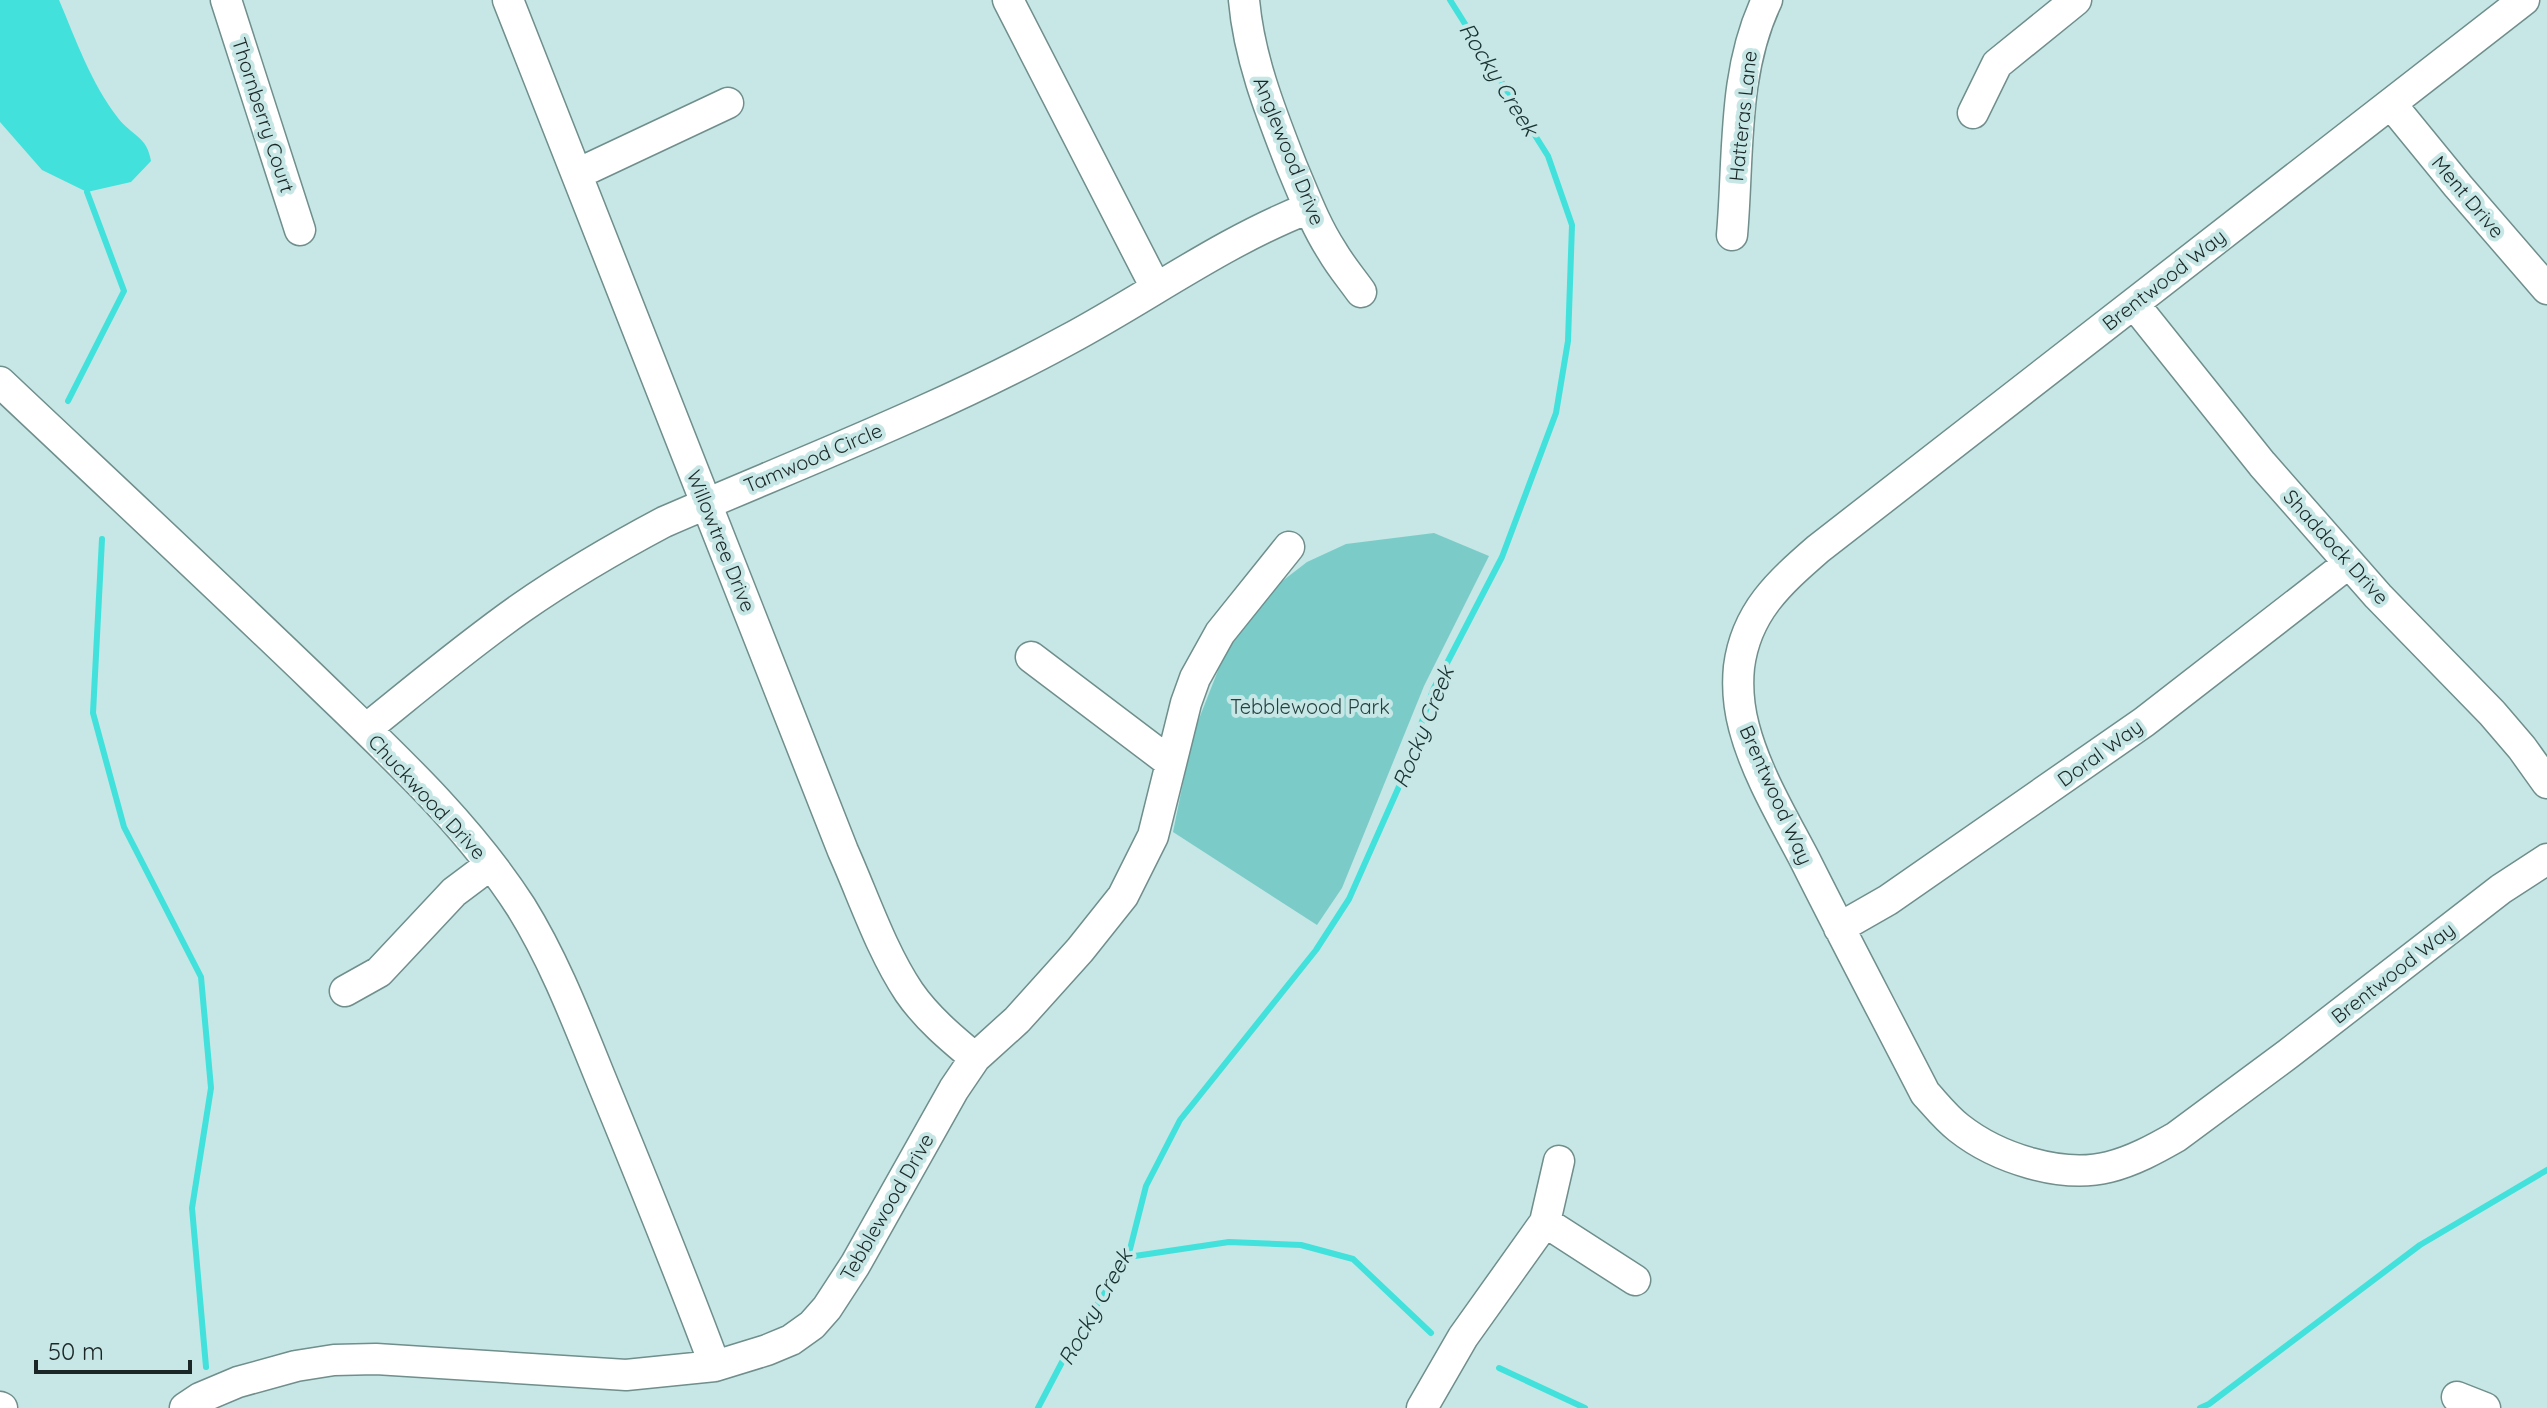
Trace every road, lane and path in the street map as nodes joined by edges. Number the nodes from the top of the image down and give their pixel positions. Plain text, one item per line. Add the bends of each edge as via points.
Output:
1 (226, 0) edge
2 (508, 0) edge
3 (1008, 0) edge
4 (1244, 0) edge
5 (1767, 0) edge
6 (2076, 0) edge
7 (2524, 0) edge
8 (728, 103) dead end
9 (2391, 104) junction
10 (1973, 113) dead end
11 (577, 174) junction
12 (1309, 208) junction
13 (300, 230) dead end
14 (1732, 235) dead end
15 (1156, 288) junction
16 (2547, 289) edge
17 (1361, 292) dead end
18 (2134, 304) junction
19 (0, 382) edge
20 (706, 503) junction
21 (1289, 547) dead end
22 (2349, 563) junction
23 (1031, 657) dead end
24 (366, 729) junction
25 (1171, 763) junction
26 (2547, 783) edge
27 (2547, 859) edge
28 (490, 865) junction
29 (1839, 928) junction
30 (345, 991) dead end
31 (975, 1058) junction
32 (1559, 1161) dead end
33 (1545, 1222) junction
34 (1635, 1280) dead end
35 (715, 1366) junction
36 (2457, 1397) dead end
37 (185, 1408) edge
38 (1422, 1408) edge
39 (2485, 1408) edge

1 - 13 street, Thornberry Court
2 - 11 street, Willowtree Drive
3 - 15 street
4 - 12 street, Anglewood Drive via 1258,74
5 - 14 street, Hatteras Lane via 1743,73
6 - 10 street via 1997,64
7 - 9 street, Brentwood Way
8 - 11 street
9 - 16 street, Ment Drive
9 - 18 street, Brentwood Way
11 - 20 street, Willowtree Drive
12 - 15 street, Tamwood Circle via 1269,223
12 - 17 street, Anglewood Drive
15 - 20 street, Tamwood Circle via 957,396
18 - 22 street, Shaddock Drive
18 - 29 street, Brentwood Way via 1808,558 1763,602 1749,630 1739,671 1744,727 1775,802
19 - 24 street, Chuckwood Drive
20 - 24 street, Tamwood Circle via 631,540 523,606
20 - 31 street, Willowtree Drive via 892,963 938,1028
21 - 25 street, Tebblewood Drive via 1206,656 1186,703
22 - 26 street, Shaddock Drive via 2492,713
22 - 29 street, Doral Way via 2144,722 1888,900
23 - 25 street
24 - 28 street, Chuckwood Drive via 441,805
25 - 31 street, Tebblewood Drive via 1153,836 1123,896 1028,1008
27 - 29 street, Brentwood Way via 2176,1137 2094,1170 2038,1166 1972,1138 1946,1118 1925,1093
28 - 30 street via 454,892 379,972
28 - 35 street, Chuckwood Drive via 521,908 569,1003
31 - 35 street, Tebblewood Drive via 827,1308 791,1340
32 - 33 street
33 - 34 street
33 - 38 street via 1463,1337
35 - 37 street, Tebblewood Drive via 626,1375 334,1360 238,1382
36 - 39 street

